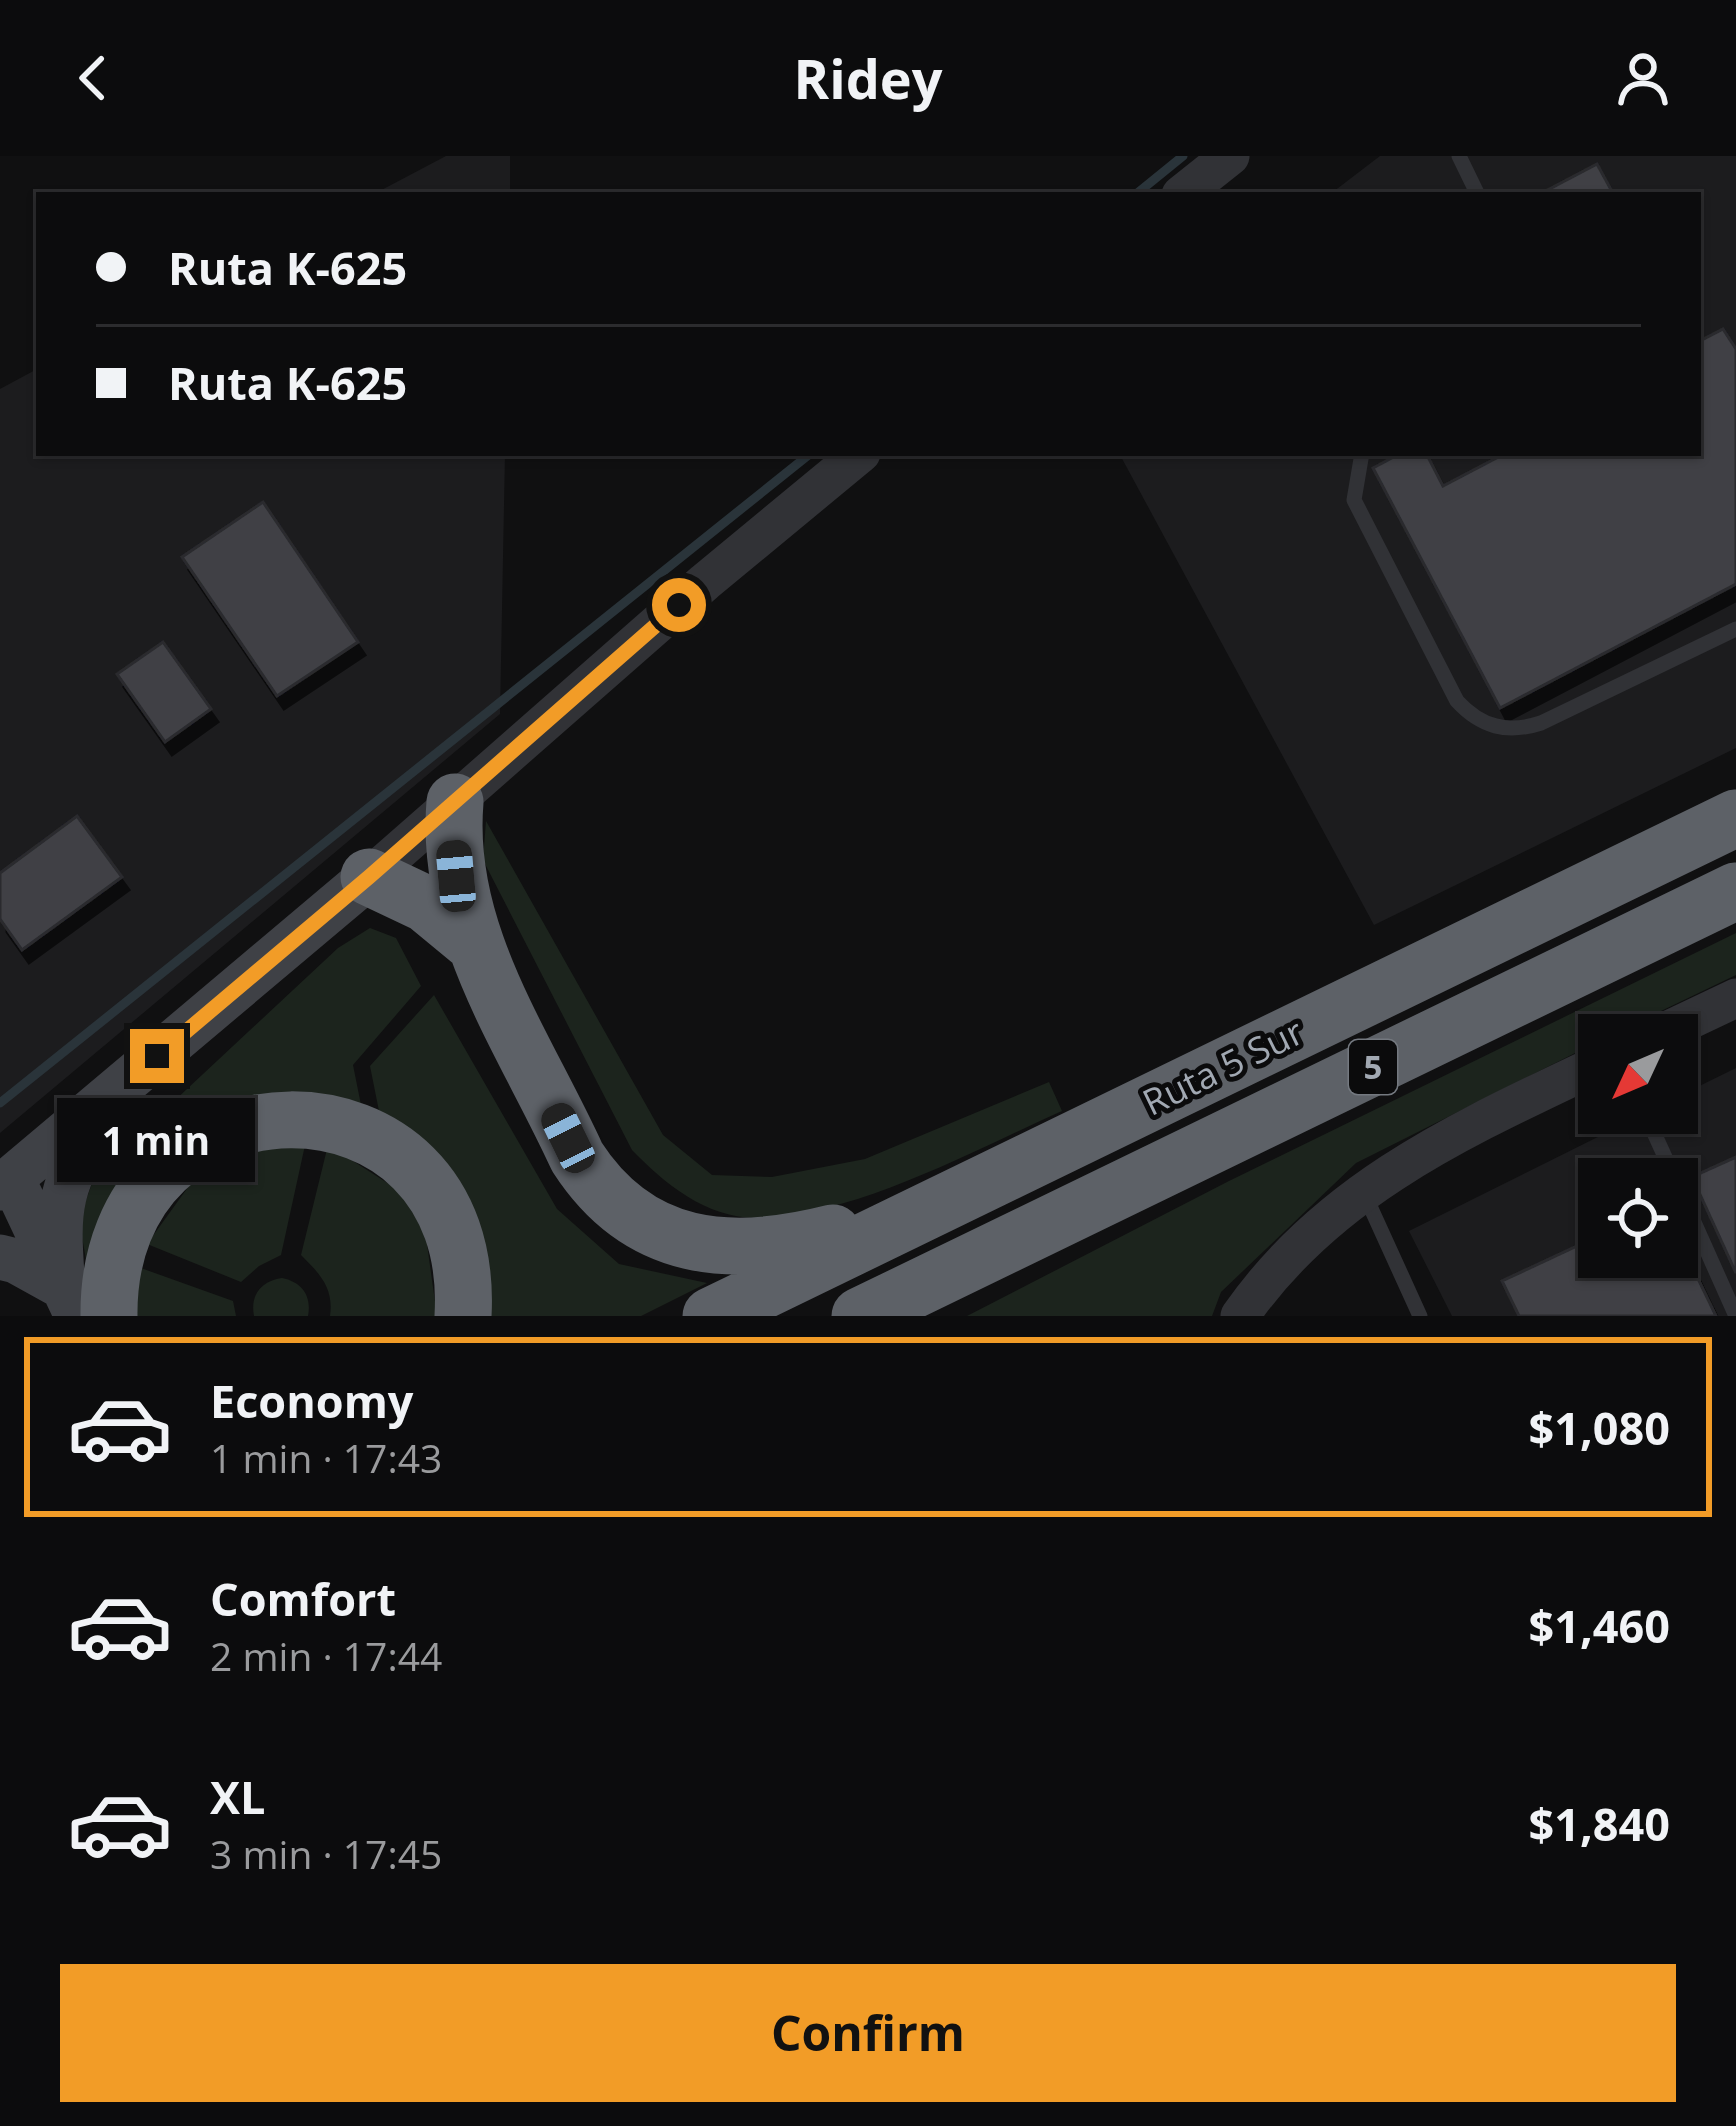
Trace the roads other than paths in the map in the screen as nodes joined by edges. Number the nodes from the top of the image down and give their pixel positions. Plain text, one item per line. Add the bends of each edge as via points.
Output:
1 (1230, 156) edge
2 (1459, 156) edge
3 (1185, 192) edge
4 (1477, 192) edge
5 (857, 456) edge
6 (1361, 456) edge
7 (1736, 629) edge
8 (455, 802) junction
9 (1736, 818) edge
10 (369, 877) junction
11 (1736, 891) edge
12 (472, 942) junction
13 (1736, 998) edge
14 (1698, 1016) edge
15 (1578, 1074) edge
16 (122, 1085) junction
17 (6, 1183) edge
18 (1363, 1190) junction
19 (935, 1206) junction
20 (1698, 1231) edge
21 (1010, 1243) junction
22 (0, 1257) edge
23 (83, 1306) edge
24 (463, 1316) edge
25 (711, 1316) edge
26 (860, 1316) edge
27 (908, 1316) edge
28 (1240, 1316) edge
29 (1420, 1316) edge
30 (1736, 1316) edge

1 - 3 street
2 - 4 lane
5 - 8 street
6 - 7 lane via 1354,500 1457,701 1478,721 1508,729 1540,723
8 - 10 street
8 - 12 highway via 456,876
9 - 19 highway, Ruta 5 Sur / 5
10 - 12 highway via 426,904
10 - 16 main road
11 - 21 highway, Ruta 5 Sur / 5
12 - 19 highway via 577,1157 642,1222 695,1244 759,1248
13 - 14 street
15 - 18 street via 1432,1145
16 - 17 main road
16 - 23 main road via 63,1189 58,1229
17 - 23 main road
18 - 28 street via 1299,1244
18 - 29 lane
19 - 25 highway, Ruta 5 Sur / 5
20 - 30 lane
21 - 26 highway, Ruta 5 Sur / 5
21 - 27 highway
22 - 23 main road
23 - 24 highway via 111,1276 125,1227 162,1170 229,1129 287,1118 365,1133 424,1177 457,1239

